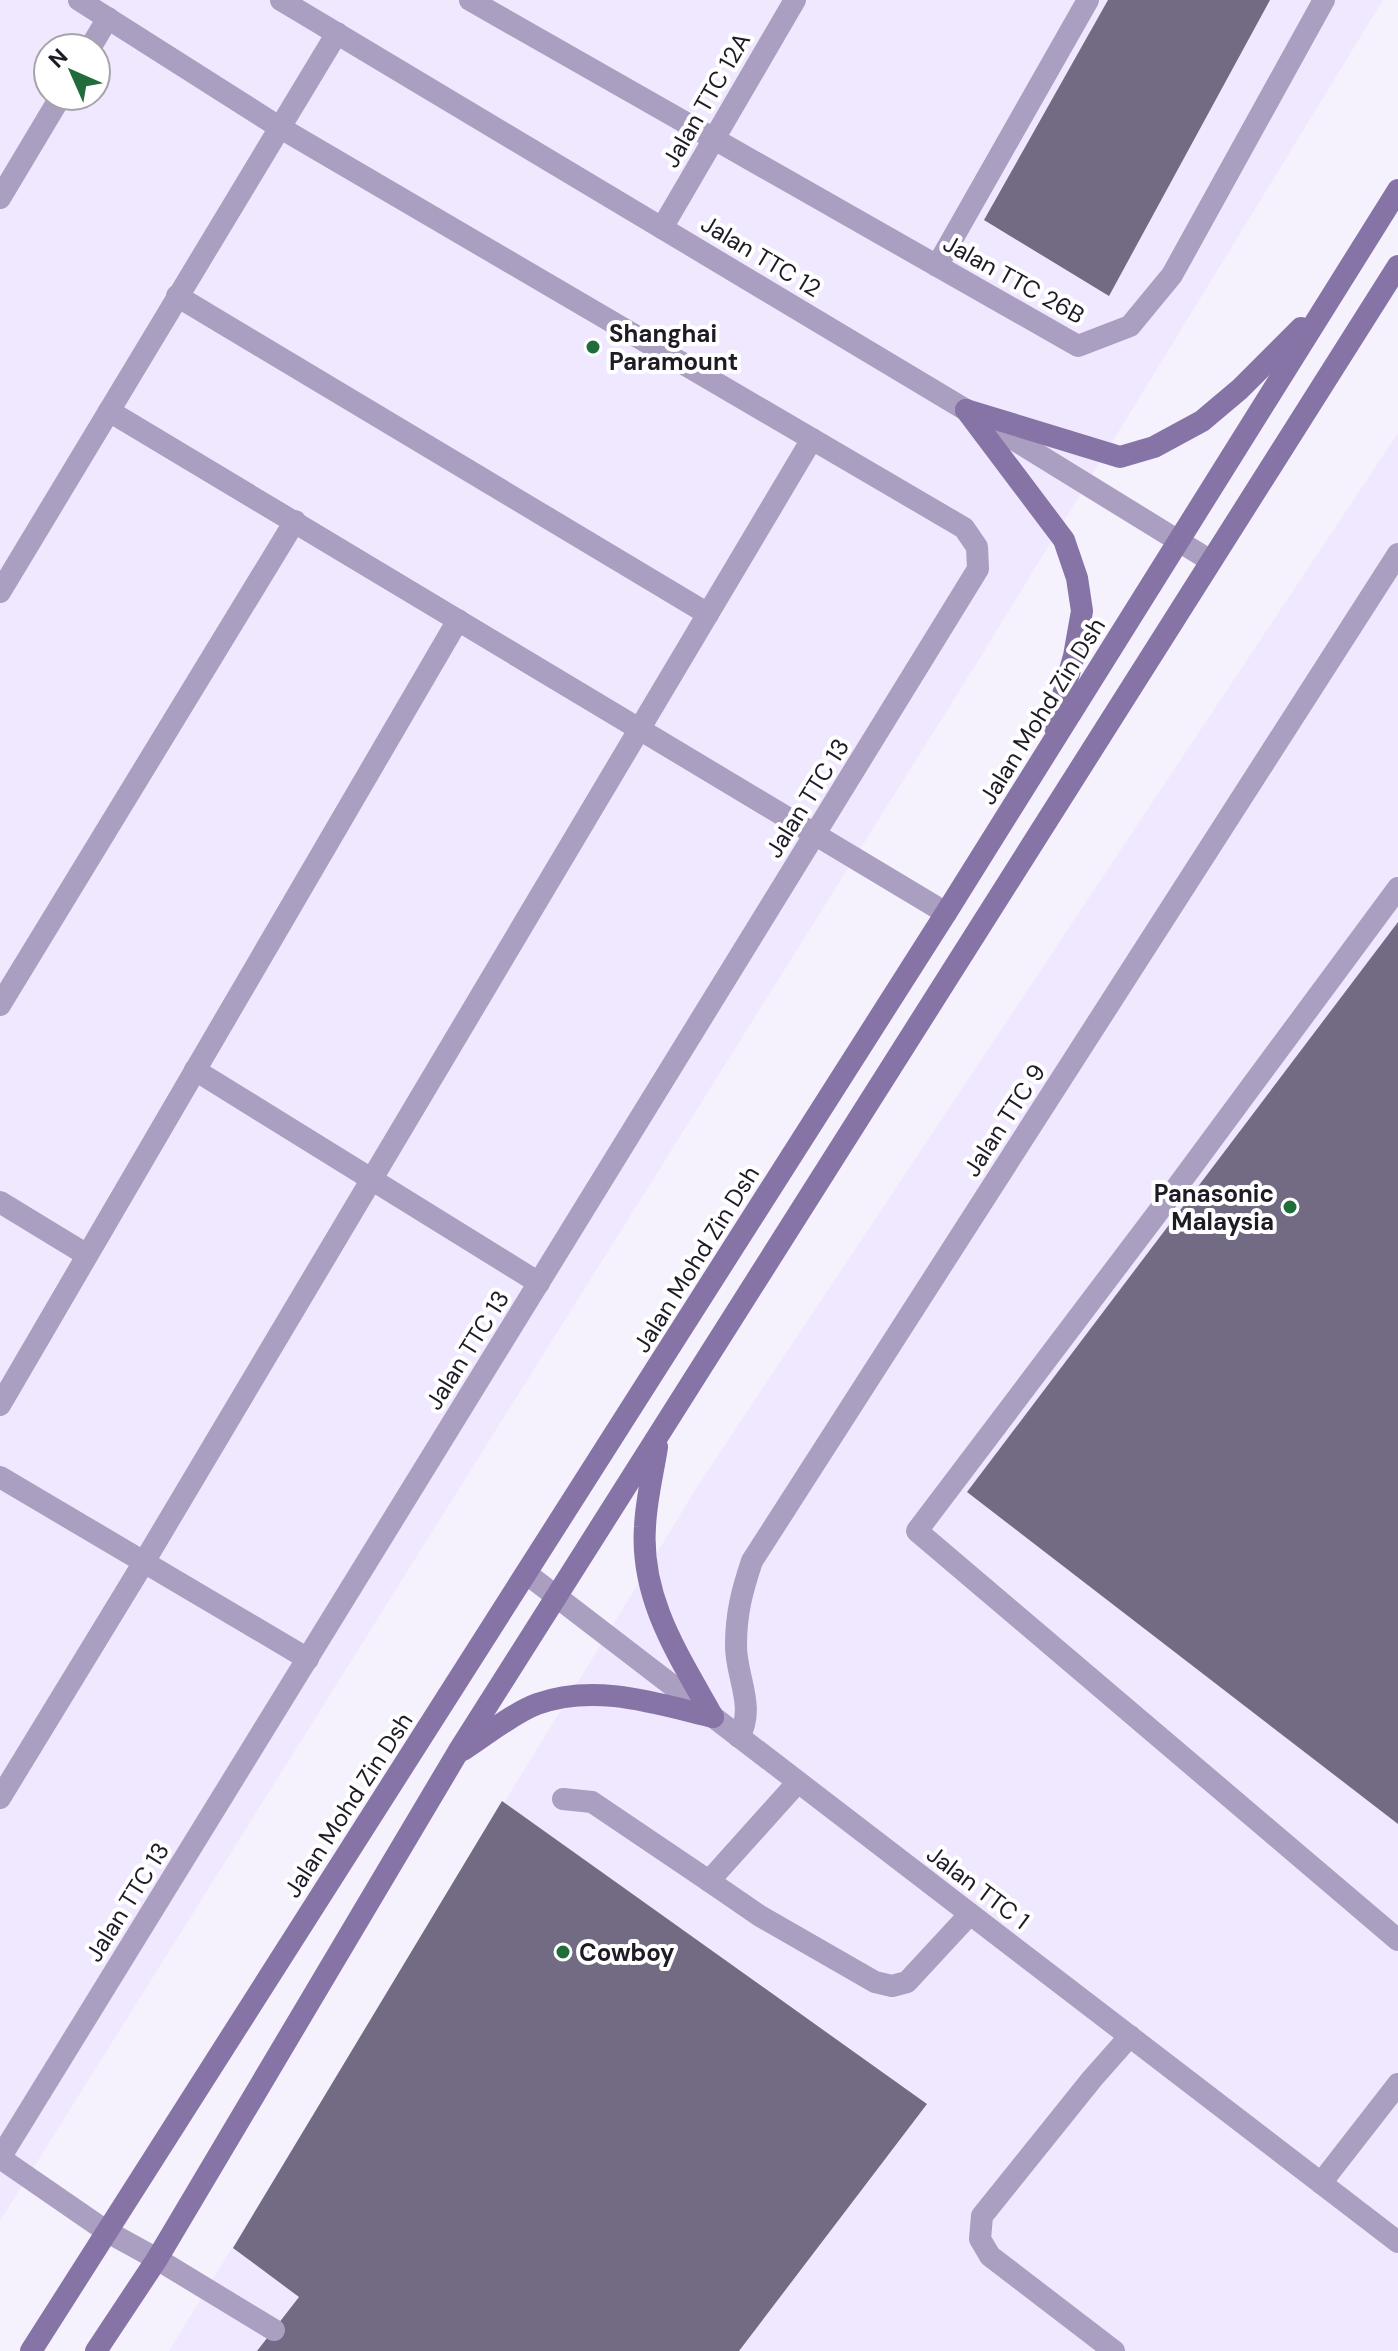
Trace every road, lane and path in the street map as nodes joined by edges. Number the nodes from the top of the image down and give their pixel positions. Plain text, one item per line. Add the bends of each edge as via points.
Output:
1 (79, 0) edge
2 (281, 0) edge
3 (470, 0) edge
4 (795, 0) edge
5 (1088, 0) edge
6 (1324, 0) edge
7 (108, 18) junction
8 (100, 32) edge
9 (337, 33) junction
10 (51, 112) edge
11 (279, 127) junction
12 (713, 138) junction
13 (1398, 190) edge
14 (0, 198) edge
15 (662, 228) junction
16 (937, 266) junction
17 (1398, 266) edge
18 (177, 296) junction
19 (1330, 299) junction
20 (966, 410) junction
21 (109, 411) junction
22 (812, 439) junction
23 (295, 521) junction
24 (1181, 539) junction
25 (1398, 554) edge
26 (1211, 561) junction
27 (0, 592) edge
28 (708, 614) junction
29 (458, 620) junction
30 (640, 729) junction
31 (1045, 755) junction
32 (815, 835) junction
33 (1398, 888) edge
34 (946, 913) junction
35 (0, 1005) edge
36 (195, 1070) junction
37 (370, 1178) junction
38 (0, 1202) edge
39 (87, 1255) junction
40 (539, 1283) junction
41 (0, 1405) edge
42 (659, 1435) junction
43 (0, 1477) edge
44 (144, 1562) junction
45 (527, 1574) junction
46 (556, 1597) junction
47 (308, 1659) junction
48 (713, 1717) junction
49 (739, 1737) junction
50 (458, 1752) junction
51 (798, 1782) junction
52 (0, 1798) edge
53 (563, 1799) dead end
54 (709, 1881) junction
55 (970, 1914) junction
56 (1398, 1940) edge
57 (1130, 2036) junction
58 (1398, 2084) edge
59 (0, 2158) edge
60 (1321, 2183) junction
61 (106, 2231) junction
62 (1398, 2242) edge
63 (157, 2259) junction
64 (274, 2330) dead end
65 (31, 2351) edge
66 (96, 2351) edge
67 (1114, 2351) edge

1 - 7 street
2 - 9 street, Jalan TTC 12
3 - 12 street, Jalan TTC 26B
4 - 12 street, Jalan TTC 12A
5 - 16 street
6 - 16 street, Jalan TTC 26B via 1172,275 1130,326 1078,346
7 - 8 street
7 - 11 street
9 - 11 street
9 - 15 street, Jalan TTC 12
10 - 14 street
11 - 18 street
11 - 22 street
12 - 15 street, Jalan TTC 12A
12 - 16 street, Jalan TTC 26B
13 - 19 main road, Jalan Mohd Zin Dsh
15 - 20 street, Jalan TTC 12
17 - 26 main road
18 - 21 street
18 - 28 street
19 - 20 main road via 1202,421 1154,447 1120,457
19 - 24 main road, Jalan Mohd Zin Dsh
20 - 24 street, Jalan TTC 12
20 - 31 main road via 1064,540 1077,578 1082,611 1074,656
21 - 23 street
21 - 27 street
22 - 28 street
22 - 32 street, Jalan TTC 13 via 964,528 977,547 978,569
23 - 29 street
23 - 35 street
24 - 26 street, Jalan TTC 12
24 - 31 main road, Jalan Mohd Zin Dsh
25 - 49 street, Jalan TTC 9 via 752,1561 738,1605 736,1649 746,1704
26 - 42 main road
28 - 30 street
29 - 30 street
29 - 36 street
30 - 32 street
30 - 37 street
31 - 34 main road, Jalan Mohd Zin Dsh
32 - 34 street
32 - 40 street, Jalan TTC 13
33 - 56 street via 917,1531
34 - 45 main road, Jalan Mohd Zin Dsh
36 - 37 street
36 - 39 street
37 - 40 street
37 - 44 street
38 - 39 street
39 - 41 street
40 - 47 street, Jalan TTC 13
42 - 46 main road
42 - 48 main road via 645,1527 647,1579 663,1627
43 - 44 street
44 - 47 street
44 - 52 street
45 - 46 street, Jalan TTC 1
45 - 61 main road, Jalan Mohd Zin Dsh
46 - 48 street, Jalan TTC 1
46 - 50 main road
47 - 59 street, Jalan TTC 13
48 - 49 street, Jalan TTC 1
48 - 50 main road via 632,1697 583,1693 535,1705
49 - 51 street, Jalan TTC 1
50 - 63 main road
51 - 54 street
51 - 55 street, Jalan TTC 1
53 - 54 street via 592,1802
54 - 55 street via 785,1931 875,1982 892,1986 907,1982
55 - 57 street, Jalan TTC 1
57 - 60 street, Jalan TTC 1
57 - 67 street via 982,2216 980,2239 990,2256
58 - 60 street
59 - 61 street
60 - 62 street, Jalan TTC 1
61 - 63 street
61 - 65 main road, Jalan Mohd Zin Dsh
63 - 64 street
63 - 66 main road

